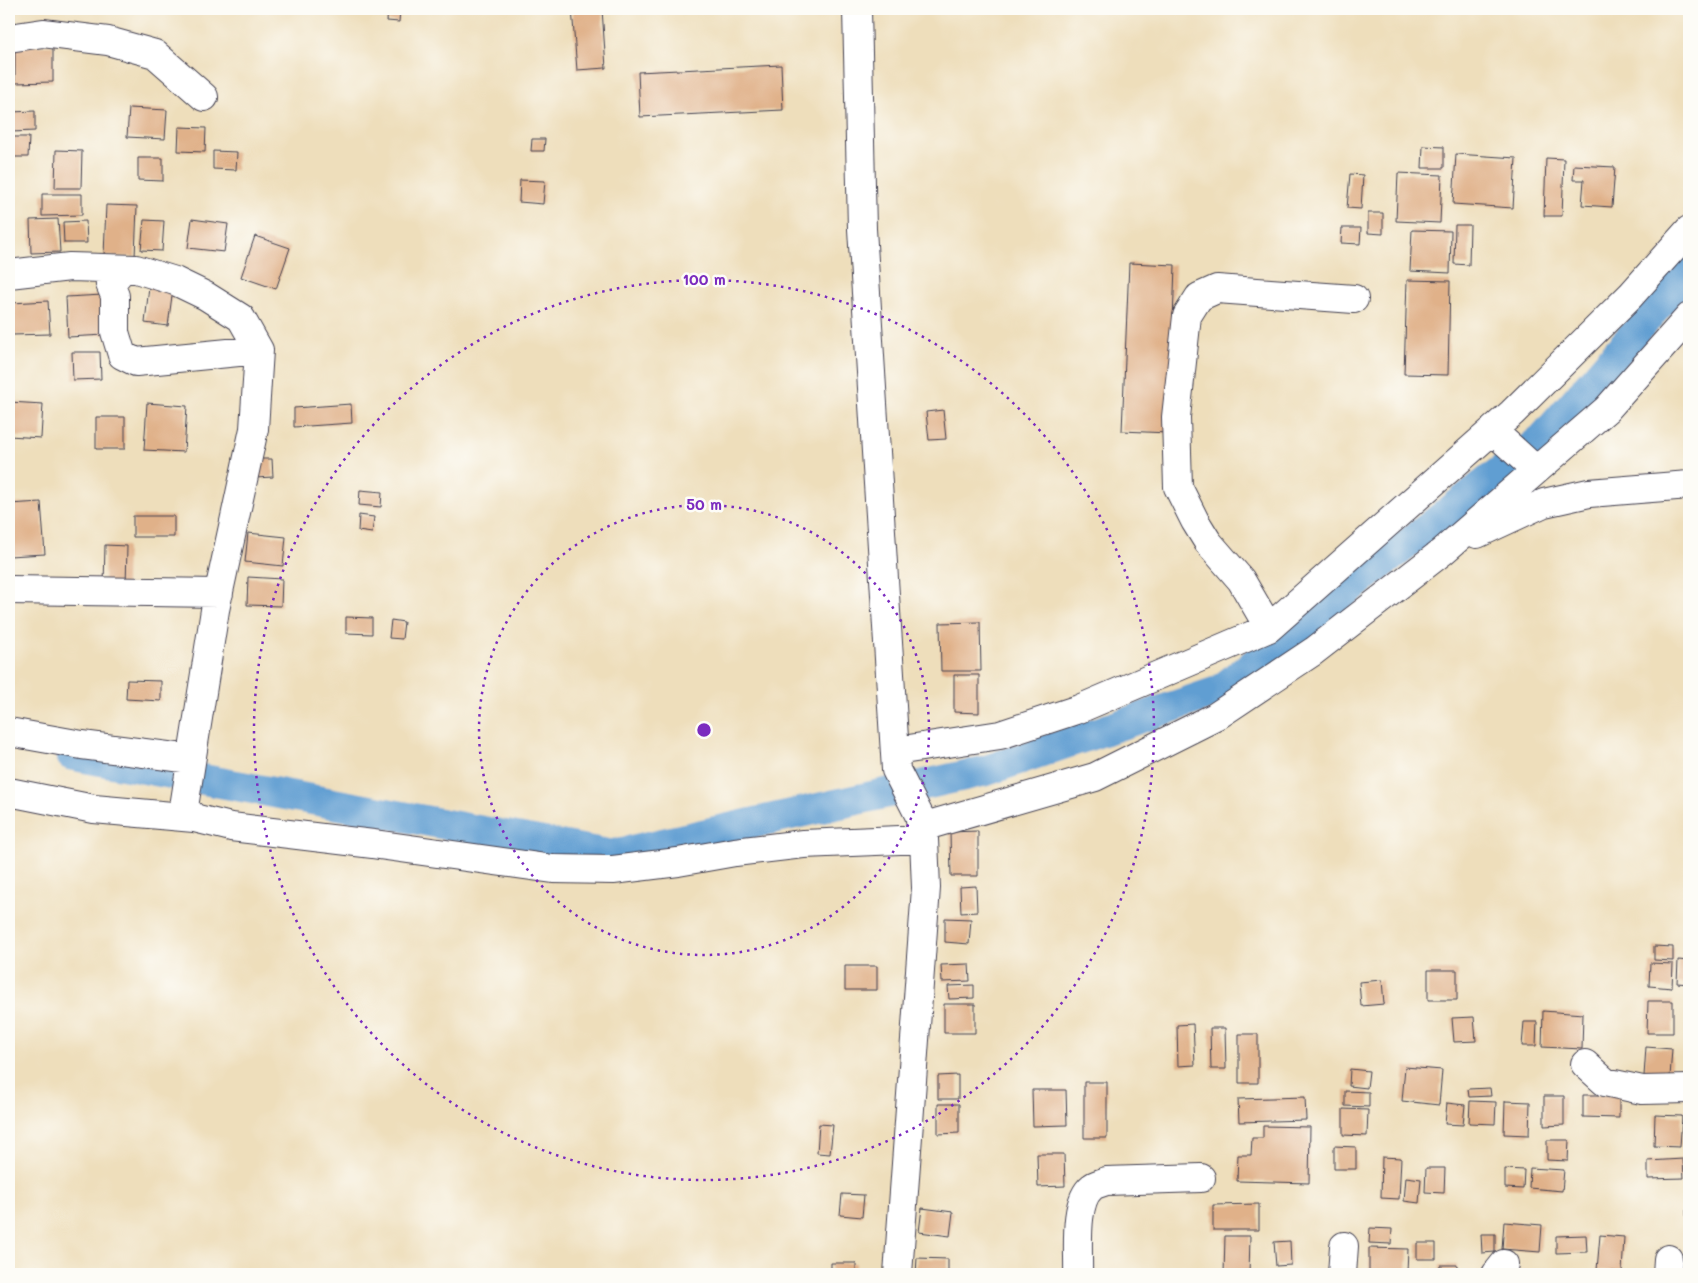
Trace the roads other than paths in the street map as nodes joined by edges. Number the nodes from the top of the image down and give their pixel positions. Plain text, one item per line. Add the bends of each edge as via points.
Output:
1 (857, 9) edge
2 (9, 38) edge
3 (204, 97) dead end
4 (1689, 230) edge
5 (123, 269) junction
6 (9, 274) edge
7 (1354, 299) dead end
8 (1689, 317) edge
9 (259, 350) junction
10 (1500, 437) junction
11 (1532, 467) junction
12 (1689, 485) edge
13 (1442, 552) junction
14 (9, 590) edge
15 (219, 593) junction
16 (1269, 628) junction
17 (9, 732) edge
18 (896, 760) junction
19 (191, 762) junction
20 (9, 792) edge
21 (189, 812) junction
22 (921, 827) junction
23 (1585, 1064) dead end
24 (1689, 1090) edge
25 (1201, 1178) dead end
26 (1344, 1246) dead end
27 (898, 1274) edge
28 (1078, 1274) edge
29 (1342, 1274) edge

1 - 18 street via 862,228
2 - 3 street via 43,33 108,41 154,54
4 - 10 street
5 - 6 street via 70,268
5 - 9 street via 136,269 175,281 206,296 241,318
5 - 9 street via 110,284 115,296 115,332 122,355 136,362
7 - 16 street via 1217,289 1199,297 1187,316 1176,417 1178,487 1208,542 1241,580
8 - 11 street via 1607,409
9 - 15 street via 254,429
10 - 11 street
10 - 16 street
11 - 13 street
12 - 13 street via 1589,493 1544,503
13 - 22 street via 1314,651 1215,717 1095,777
14 - 15 street
15 - 19 street
16 - 18 street via 1079,709 1000,735
17 - 19 street
18 - 22 street
19 - 21 street
20 - 21 street via 94,809
21 - 22 street via 231,827 552,870 613,870
22 - 27 street via 926,888
23 - 24 street via 1605,1082 1642,1090
25 - 28 street via 1106,1181 1092,1187 1083,1200 1079,1216
26 - 29 street

